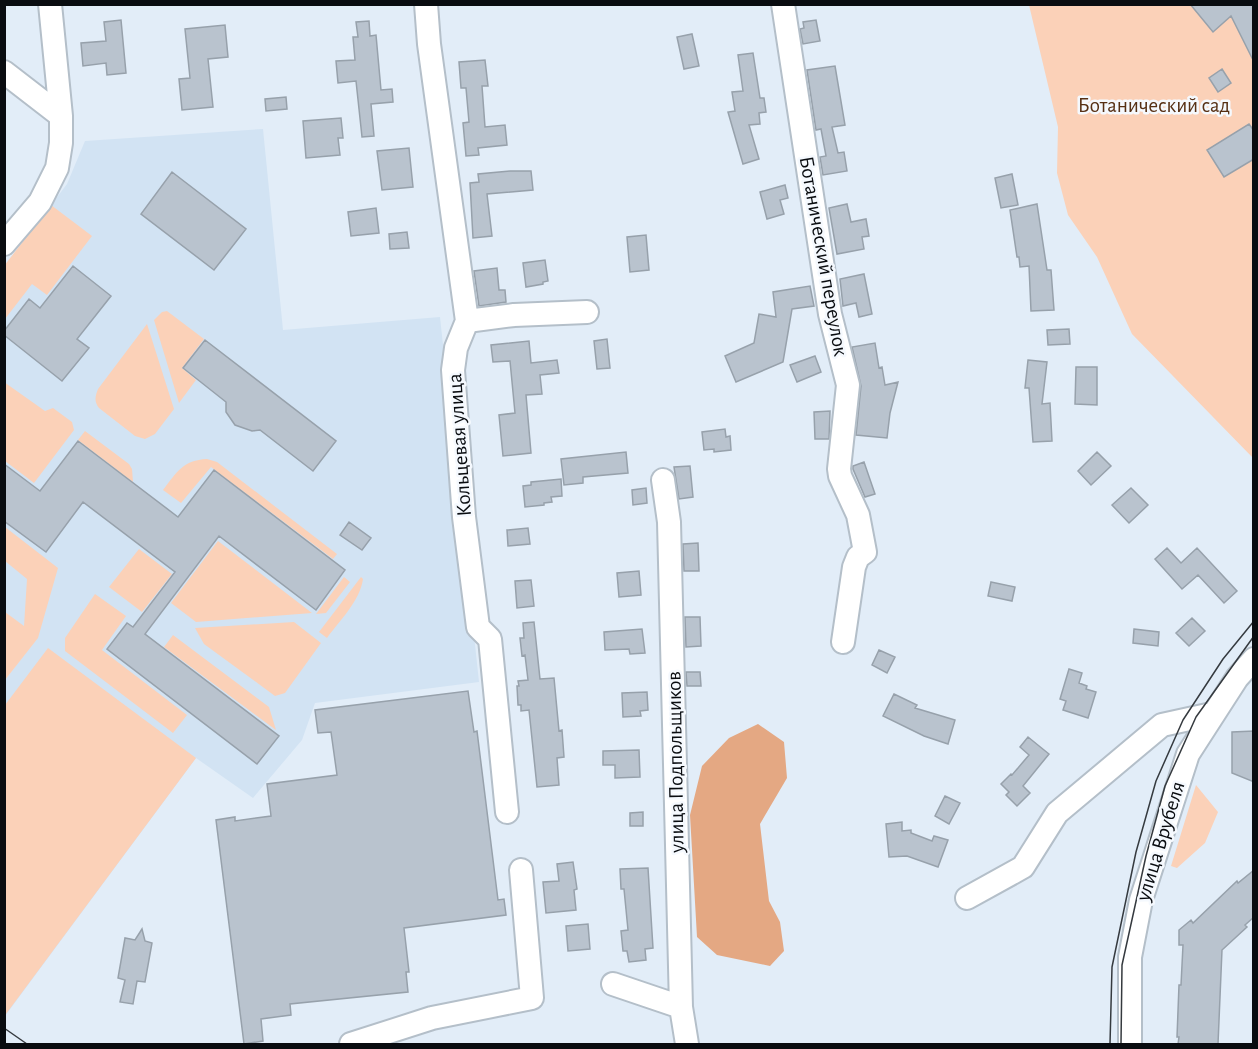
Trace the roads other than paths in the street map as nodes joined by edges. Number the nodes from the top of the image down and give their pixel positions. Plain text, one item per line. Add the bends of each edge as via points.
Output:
1 (50, 4) edge
2 (426, 4) edge
3 (783, 4) edge
4 (4, 72) edge
5 (61, 117) junction
6 (4, 244) edge
7 (587, 312) dead end
8 (467, 321) junction
9 (663, 480) dead end
10 (843, 642) dead end
11 (1254, 659) edge
12 (1212, 714) junction
13 (507, 812) dead end
14 (521, 870) dead end
15 (967, 898) dead end
16 (613, 984) dead end
17 (681, 1007) junction
18 (351, 1044) edge
19 (687, 1044) edge
20 (1130, 1044) edge

1 - 5 street
2 - 8 street, Кольцевая улица
3 - 10 street, Ботанический переулок via 830,314 848,385 840,476 858,515 866,552 858,556 854,567
4 - 5 street
5 - 6 street via 58,160 47,191
7 - 8 street
8 - 13 street, Кольцевая улица via 456,348 453,370 464,518 478,627 490,639
9 - 17 street, улица Подпольщиков via 669,522
11 - 12 street, улица Врубеля
12 - 15 street via 1162,725 1057,813 1023,867
12 - 20 street, улица Врубеля via 1188,754 1141,900 1130,957
14 - 18 street via 532,998 432,1018
16 - 17 street
17 - 19 street, улица Подпольщиков

